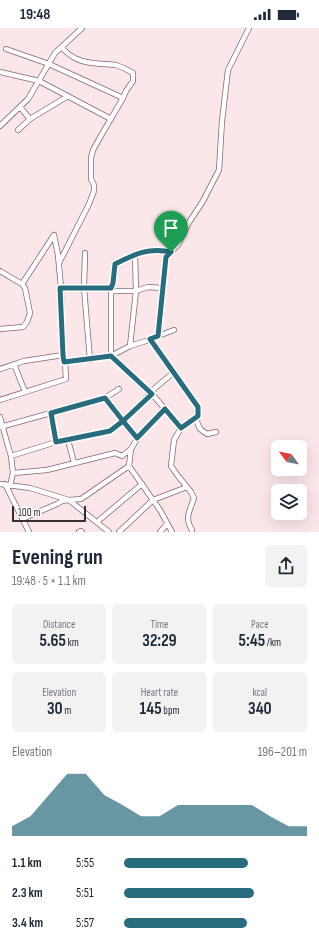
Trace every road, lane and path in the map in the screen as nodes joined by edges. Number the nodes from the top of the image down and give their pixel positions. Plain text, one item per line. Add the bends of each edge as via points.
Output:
1 (82, 28) edge
2 (249, 28) edge
3 (62, 48) junction
4 (6, 49) dead end
5 (49, 64) junction
6 (0, 72) edge
7 (39, 81) junction
8 (68, 96) junction
9 (123, 98) junction
10 (20, 107) junction
11 (30, 119) junction
12 (111, 119) junction
13 (0, 126) edge
14 (18, 130) dead end
15 (171, 252) junction
16 (85, 253) dead end
17 (135, 254) junction
18 (59, 263) junction
19 (0, 271) edge
20 (22, 284) junction
21 (60, 288) junction
22 (84, 288) junction
23 (162, 288) junction
24 (111, 290) junction
25 (136, 291) junction
26 (0, 329) edge
27 (174, 330) dead end
28 (158, 336) junction
29 (150, 339) junction
30 (130, 346) junction
31 (63, 355) junction
32 (111, 356) junction
33 (90, 360) junction
34 (64, 362) junction
35 (14, 364) junction
36 (0, 369) edge
37 (174, 373) junction
38 (120, 389) dead end
39 (25, 392) junction
40 (152, 394) junction
41 (105, 398) junction
42 (0, 400) edge
43 (165, 409) junction
44 (51, 413) junction
45 (198, 416) junction
46 (0, 417) edge
47 (123, 421) junction
48 (1, 426) edge
49 (181, 428) junction
50 (216, 432) dead end
51 (137, 438) junction
52 (68, 440) junction
53 (56, 442) junction
54 (131, 449) junction
55 (11, 456) junction
56 (74, 463) junction
57 (129, 466) junction
58 (13, 473) junction
59 (2, 484) edge
60 (142, 484) junction
61 (10, 486) junction
62 (187, 487) junction
63 (69, 500) junction
64 (153, 500) junction
65 (22, 519) junction
66 (97, 522) junction
67 (167, 524) junction
68 (192, 530) dead end
69 (29, 532) edge
70 (109, 532) edge
71 (119, 532) edge
72 (160, 532) edge
73 (172, 532) edge

1 - 3 street
2 - 15 street via 228,70 220,170 178,245
3 - 5 street
3 - 9 street via 78,59 90,63 116,65 133,73 133,81
4 - 5 street
5 - 7 street
5 - 9 street
6 - 7 street
7 - 8 street
7 - 10 street
8 - 11 street
8 - 12 street
9 - 12 street
10 - 11 street
10 - 13 street
11 - 14 street
12 - 18 street via 91,158 94,191
15 - 17 street via 155,250
15 - 23 street via 166,257
16 - 22 street
17 - 24 street via 115,264
17 - 25 street
18 - 20 street via 54,235
18 - 21 street
19 - 20 street
20 - 26 street via 30,313 27,322 23,327
21 - 22 street
21 - 31 street
22 - 24 street
22 - 33 street
23 - 25 street via 148,287
23 - 28 street
24 - 25 street
24 - 32 street
25 - 30 street
27 - 28 street
28 - 29 street
29 - 30 street
29 - 37 street
30 - 32 street
31 - 34 street
31 - 35 street
32 - 33 street
32 - 40 street
33 - 34 street
34 - 39 street via 66,379
35 - 36 street
35 - 39 street
37 - 40 street via 155,388
37 - 45 street via 198,407
38 - 41 street
39 - 42 street
40 - 43 street
40 - 47 street
41 - 44 street
41 - 47 street
43 - 49 street
43 - 51 street
44 - 48 street
44 - 53 street
45 - 49 street
45 - 50 street via 200,429 207,434
46 - 48 street
47 - 51 street
47 - 52 street via 110,431
48 - 55 street
49 - 62 street via 174,440 171,466
51 - 54 street
52 - 53 street
52 - 56 street
53 - 55 street
54 - 56 street via 122,456 115,453
54 - 57 street
55 - 58 street
56 - 58 street via 47,470
57 - 60 street
57 - 63 street via 82,498
58 - 61 street
59 - 61 street
59 - 65 street
60 - 64 street
60 - 66 street
61 - 63 street via 30,488
62 - 64 street
62 - 68 street via 194,498 188,518
63 - 65 street
63 - 66 street
64 - 67 street
64 - 71 street
65 - 69 street
66 - 70 street
67 - 72 street
67 - 73 street

